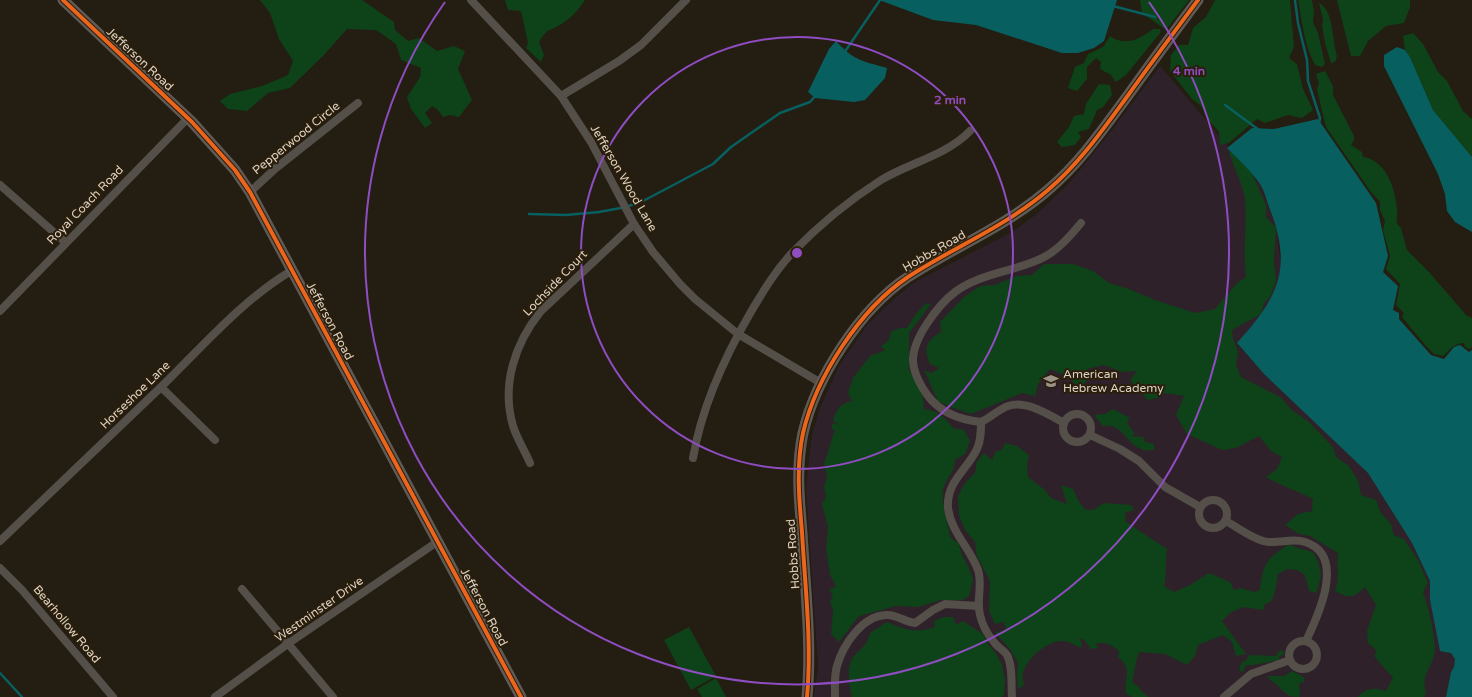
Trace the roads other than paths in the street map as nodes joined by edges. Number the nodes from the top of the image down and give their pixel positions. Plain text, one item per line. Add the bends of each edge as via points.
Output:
1 (63, 0) edge
2 (471, 0) edge
3 (686, 0) edge
4 (1198, 0) edge
5 (560, 96) junction
6 (358, 103) dead end
7 (188, 118) junction
8 (970, 131) dead end
9 (0, 186) edge
10 (250, 192) junction
11 (1081, 222) dead end
12 (634, 224) junction
13 (65, 242) junction
14 (291, 271) junction
15 (0, 311) edge
16 (738, 334) junction
17 (821, 383) junction
18 (161, 387) junction
19 (981, 422) junction
20 (1064, 422) junction
21 (1090, 435) junction
22 (215, 440) dead end
23 (692, 458) dead end
24 (530, 463) dead end
25 (1200, 507) junction
26 (1226, 520) junction
27 (0, 541) edge
28 (437, 542) junction
29 (0, 568) edge
30 (242, 589) dead end
31 (979, 606) junction
32 (1306, 641) junction
33 (289, 643) junction
34 (1290, 660) junction
35 (113, 697) edge
36 (215, 697) edge
37 (333, 697) edge
38 (520, 697) edge
39 (807, 697) edge
40 (835, 697) edge
41 (1012, 697) edge
42 (1224, 697) edge

1 - 7 street, Jefferson Road
2 - 5 street, Jefferson Wood Lane
3 - 5 street via 640,45 619,61
4 - 17 street, Hobbs Road via 1074,165 1020,212 907,278 879,301 846,342
5 - 12 street, Jefferson Wood Lane via 591,142
6 - 10 street, Pepperwood Circle
7 - 10 street, Jefferson Road via 235,170
7 - 13 street, Royal Coach Road
8 - 16 street via 957,143 882,180 823,223 775,273
9 - 13 street
10 - 14 street, Jefferson Road
11 - 19 street via 1065,241 1045,256 982,278 956,291 937,310 919,337 913,360 918,380 926,394 951,415
12 - 16 street, Jefferson Wood Lane via 680,284
12 - 24 street, Lochside Court via 552,300 531,323 521,340 510,374 509,401 513,427
13 - 15 street, Royal Coach Road
14 - 18 street, Horseshoe Lane via 267,285
14 - 28 street, Jefferson Road
16 - 17 street, Jefferson Wood Lane
16 - 23 street via 706,405 696,435
17 - 39 street, Hobbs Road via 804,433 798,481 810,665
18 - 22 street
18 - 27 street, Horseshoe Lane
19 - 20 street via 1006,407 1019,404
19 - 31 street via 976,450 951,487 948,503 955,530 978,570 981,587
20 - 21 street via 1064,435 1070,441 1079,442
20 - 21 street via 1071,415 1081,414 1091,425
21 - 25 street via 1139,461 1165,487
25 - 26 street via 1210,500 1219,501 1226,507
25 - 26 street via 1199,517 1204,526 1213,528 1222,525
26 - 32 street via 1264,541 1296,540 1306,542 1320,552 1328,569 1328,579 1318,614
28 - 33 street, Westminster Drive
28 - 38 street, Jefferson Road
29 - 35 street, Bearhollow Road via 22,590
30 - 33 street
31 - 40 street via 945,604 915,623 892,615 871,619 852,637 840,658 835,676
31 - 41 street via 983,625 993,642 1007,655
32 - 34 street via 1299,641 1292,647 1289,651
32 - 34 street via 1317,651 1317,660 1313,665 1308,669 1299,669
33 - 36 street, Westminster Drive
33 - 37 street
34 - 42 street via 1251,674

